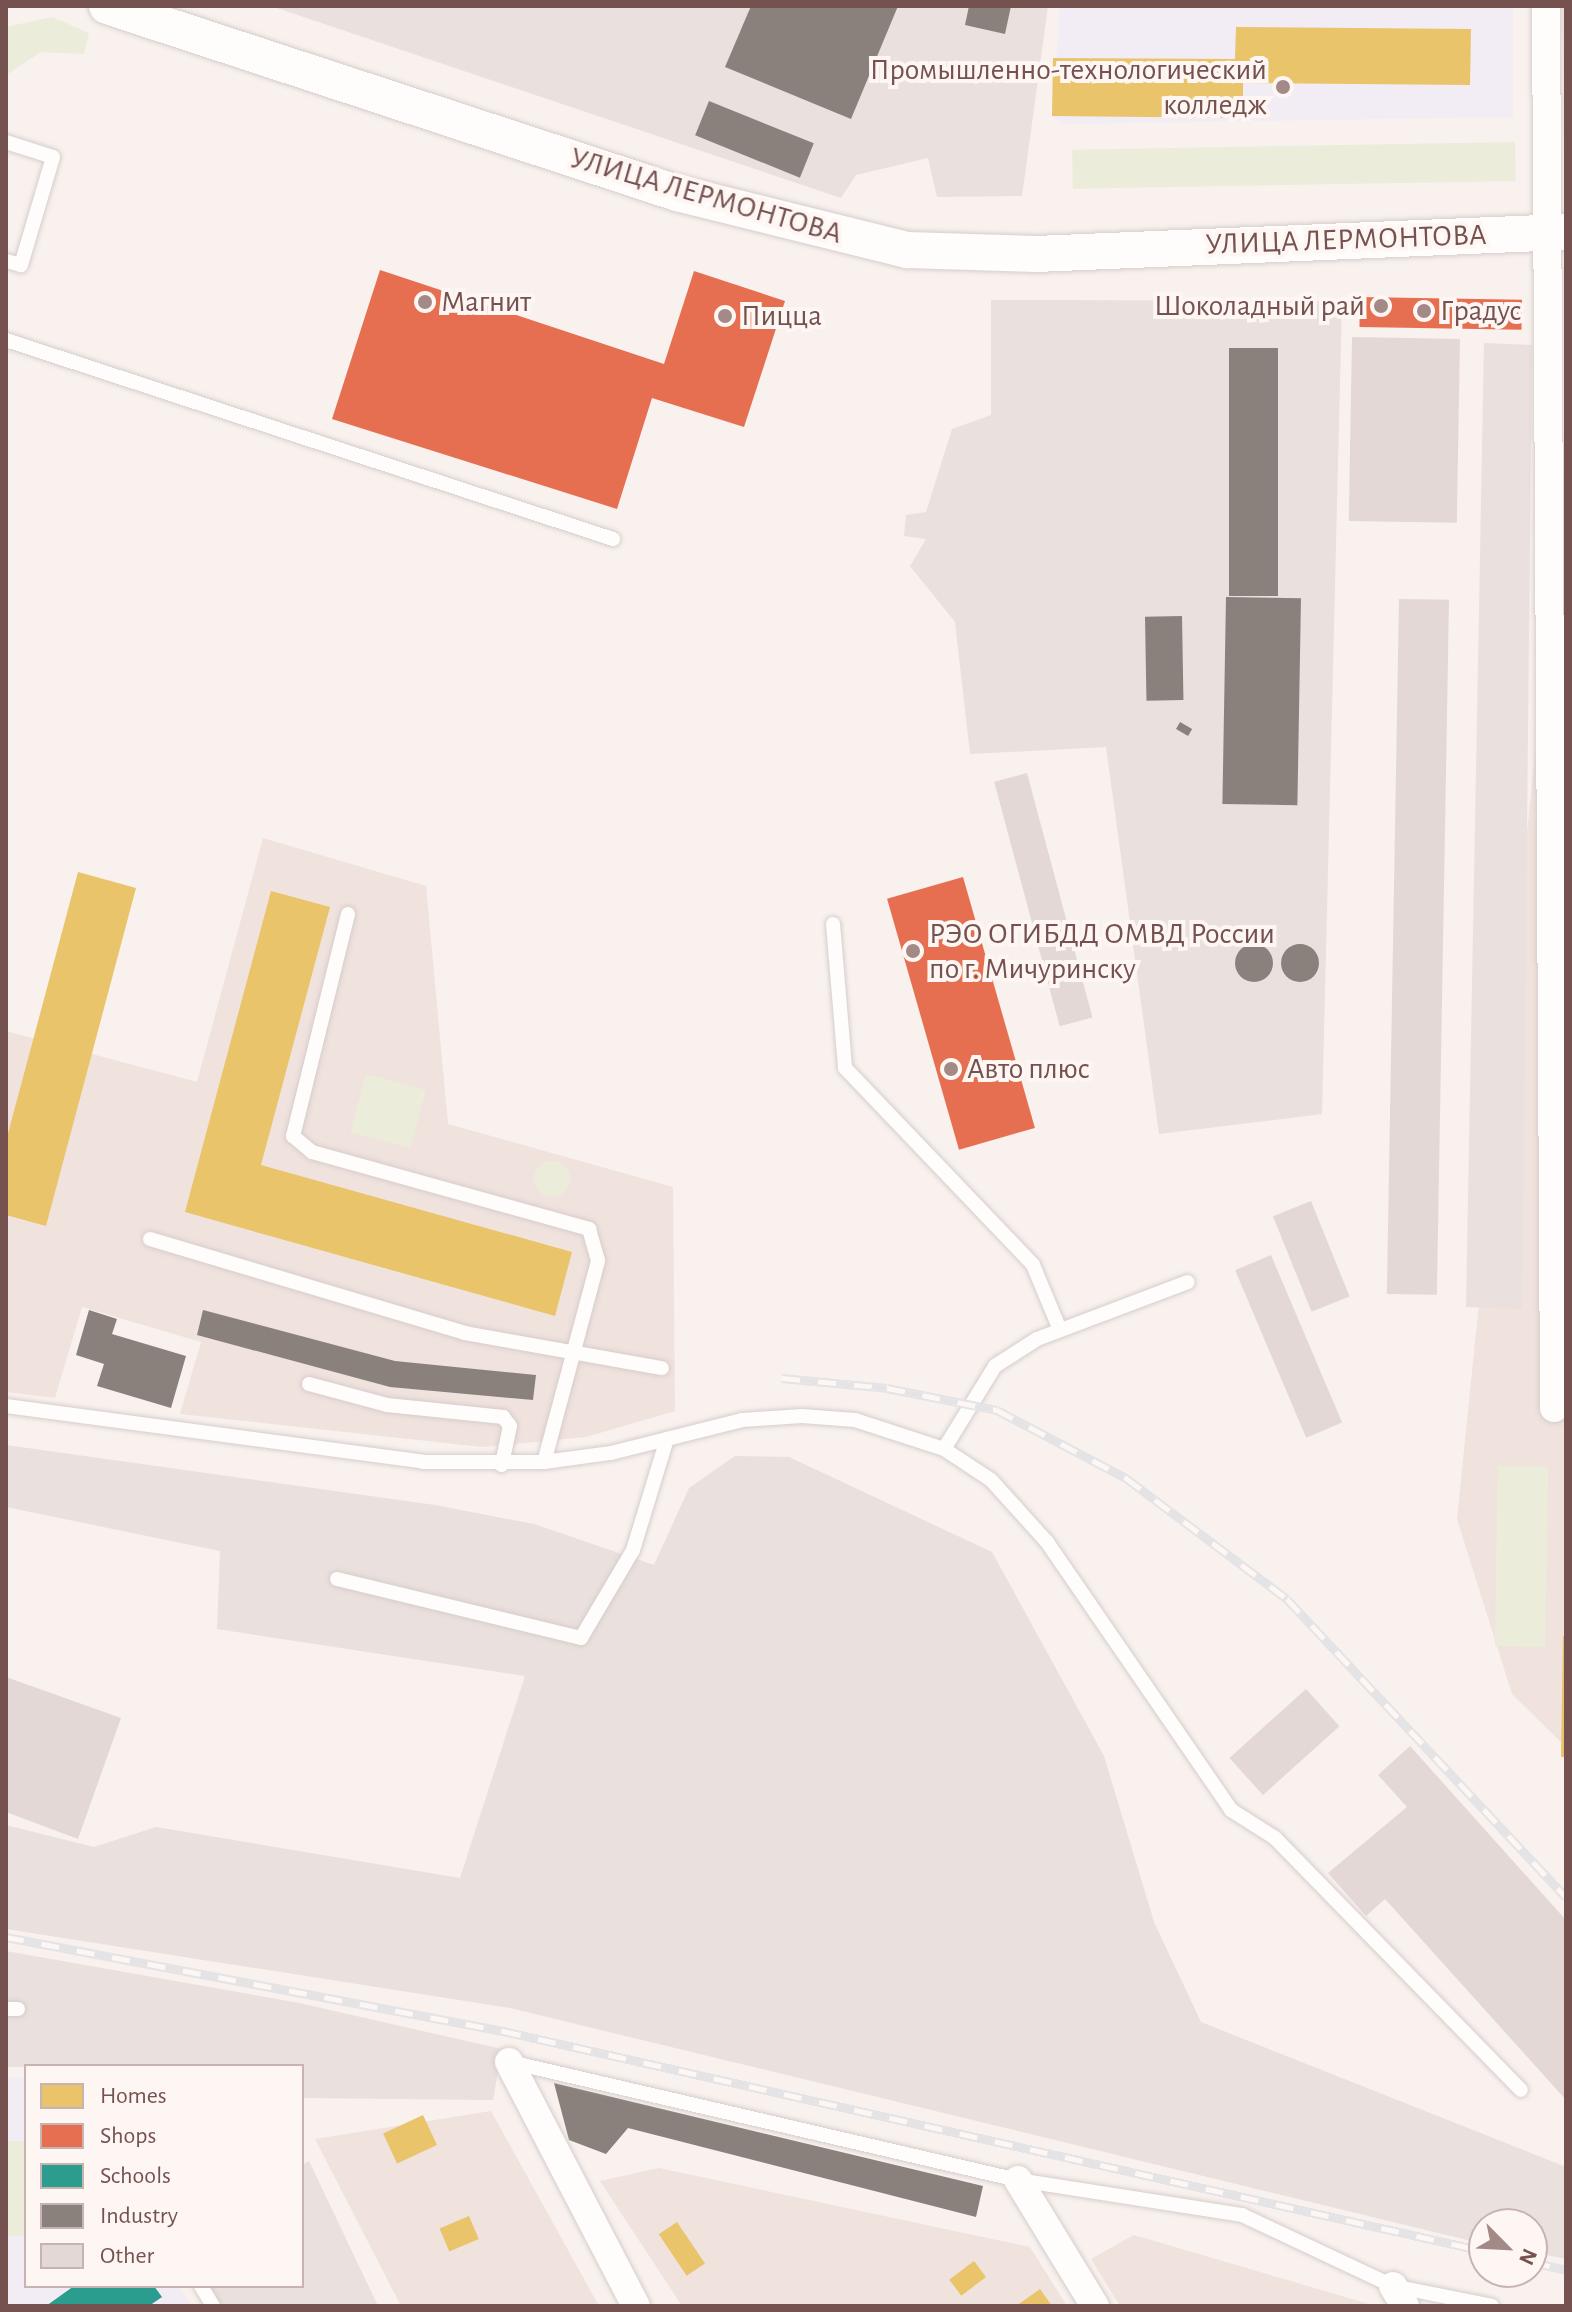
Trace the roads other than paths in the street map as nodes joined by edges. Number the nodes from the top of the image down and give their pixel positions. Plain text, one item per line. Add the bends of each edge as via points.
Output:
1 (107, 6) edge
2 (1546, 6) edge
3 (6, 142) edge
4 (1558, 232) edge
5 (6, 261) edge
6 (6, 340) edge
7 (613, 539) dead end
8 (1558, 726) edge
9 (348, 914) dead end
10 (833, 924) dead end
11 (1559, 1090) edge
12 (150, 1239) dead end
13 (1188, 1282) dead end
14 (1560, 1316) edge
15 (1060, 1330) junction
16 (573, 1352) junction
17 (662, 1368) dead end
18 (309, 1384) dead end
19 (6, 1406) edge
20 (1560, 1408) edge
21 (667, 1439) junction
22 (944, 1449) junction
23 (544, 1462) junction
24 (502, 1465) junction
25 (337, 1579) dead end
26 (509, 2062) joint
27 (1521, 2090) dead end
28 (1018, 2180) junction
29 (202, 2288) edge
30 (1399, 2296) edge
31 (213, 2306) edge
32 (636, 2306) edge
33 (1095, 2306) edge
34 (1492, 2306) edge

1 - 4 street, УЛИЦА ЛЕРМОНТОВА via 677,193 908,250 1036,254
2 - 4 street
3 - 5 lane via 53,157 21,265
4 - 8 street
6 - 7 lane
8 - 11 street
9 - 16 lane via 293,1136 312,1152 589,1229 598,1261
10 - 15 lane via 845,1068 1033,1265
11 - 14 street
12 - 16 lane via 465,1333
13 - 15 lane
14 - 20 street
15 - 22 lane via 995,1366
16 - 17 lane
16 - 23 lane
18 - 24 lane via 387,1405 503,1417 510,1426
19 - 24 lane via 423,1462
21 - 22 lane via 742,1420 802,1416 855,1420
21 - 23 lane
21 - 25 lane via 633,1550 581,1638
22 - 27 lane via 991,1480 1047,1542 1231,1810 1275,1838
23 - 24 lane
26 - 28 lane
26 - 32 street
28 - 30 lane via 1242,2215
28 - 33 street
29 - 31 lane
30 - 34 lane

